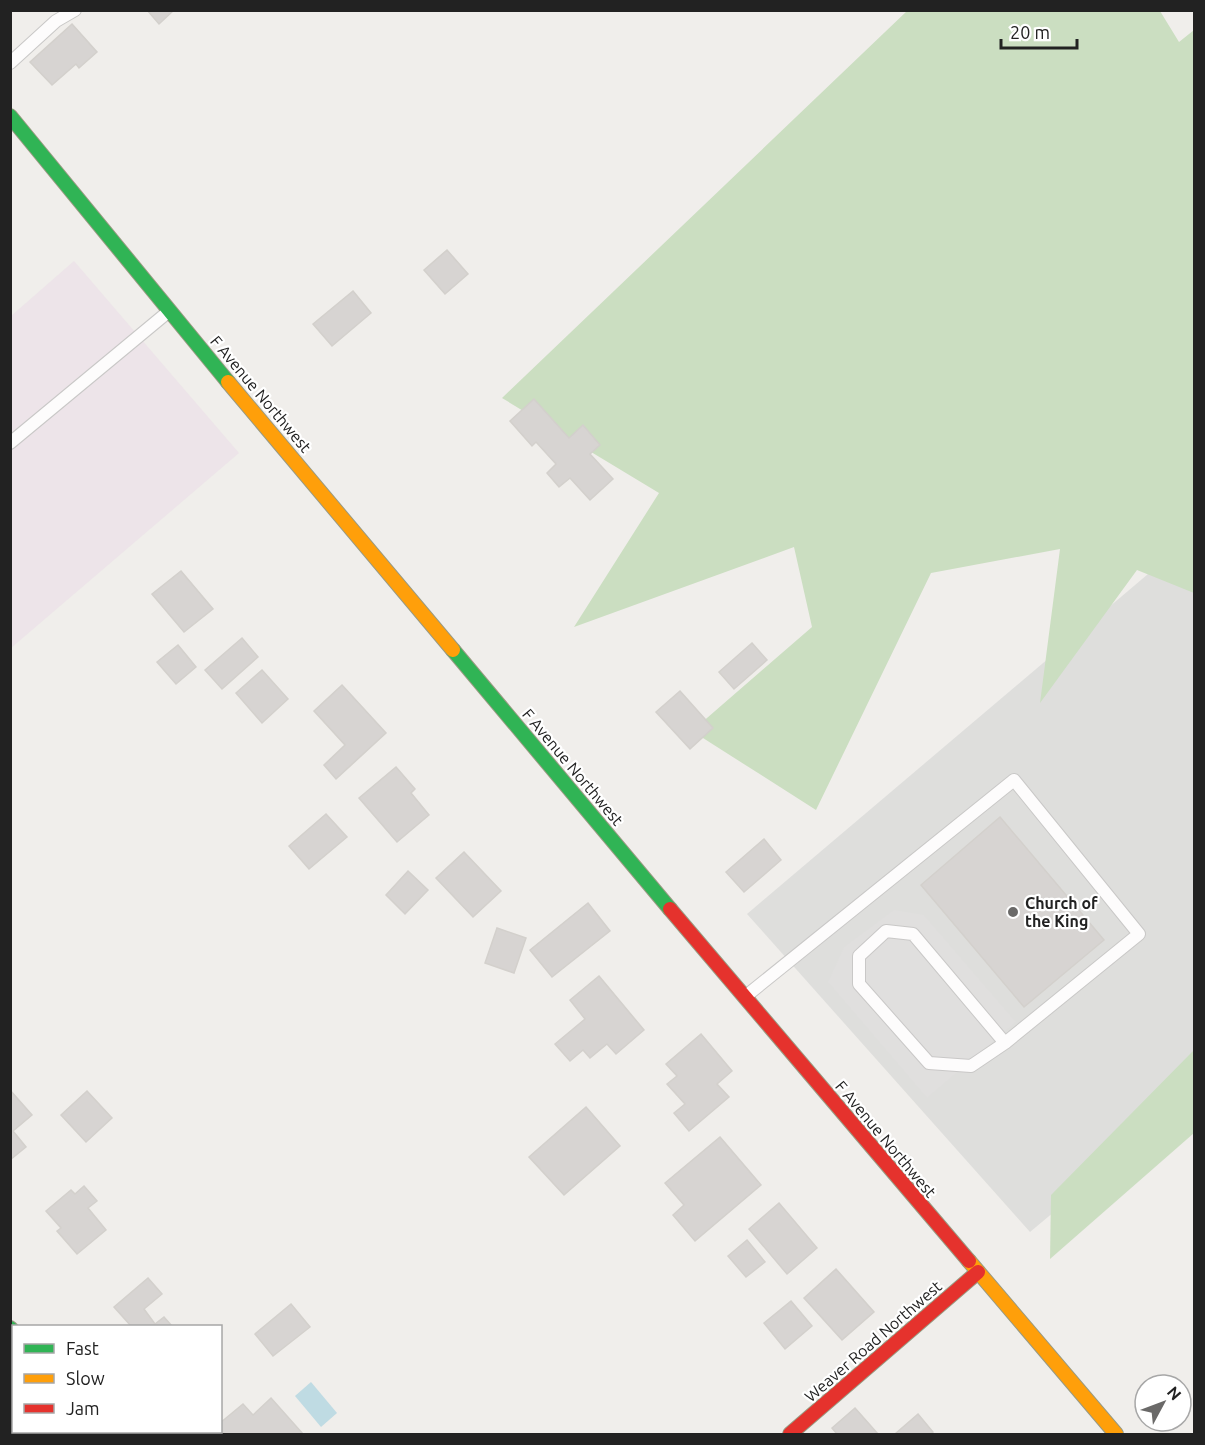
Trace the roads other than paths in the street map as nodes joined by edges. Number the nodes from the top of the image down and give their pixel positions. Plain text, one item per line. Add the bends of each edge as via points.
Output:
1 (75, 10) edge
2 (10, 63) edge
3 (10, 116) edge
4 (169, 311) junction
5 (10, 443) edge
6 (744, 998) junction
7 (1005, 1043) junction
8 (978, 1272) junction
9 (790, 1434) edge
10 (1116, 1434) edge

1 - 2 lane via 56,21
3 - 4 main road, F Avenue Northwest
4 - 5 lane
4 - 6 main road, F Avenue Northwest
6 - 7 lane via 1014,780 1139,934
6 - 8 main road, F Avenue Northwest
7 - 7 lane via 913,934 886,931 859,956 859,984 929,1062 971,1066
8 - 9 main road, Weaver Road Northwest
8 - 10 main road, F Avenue Northwest

